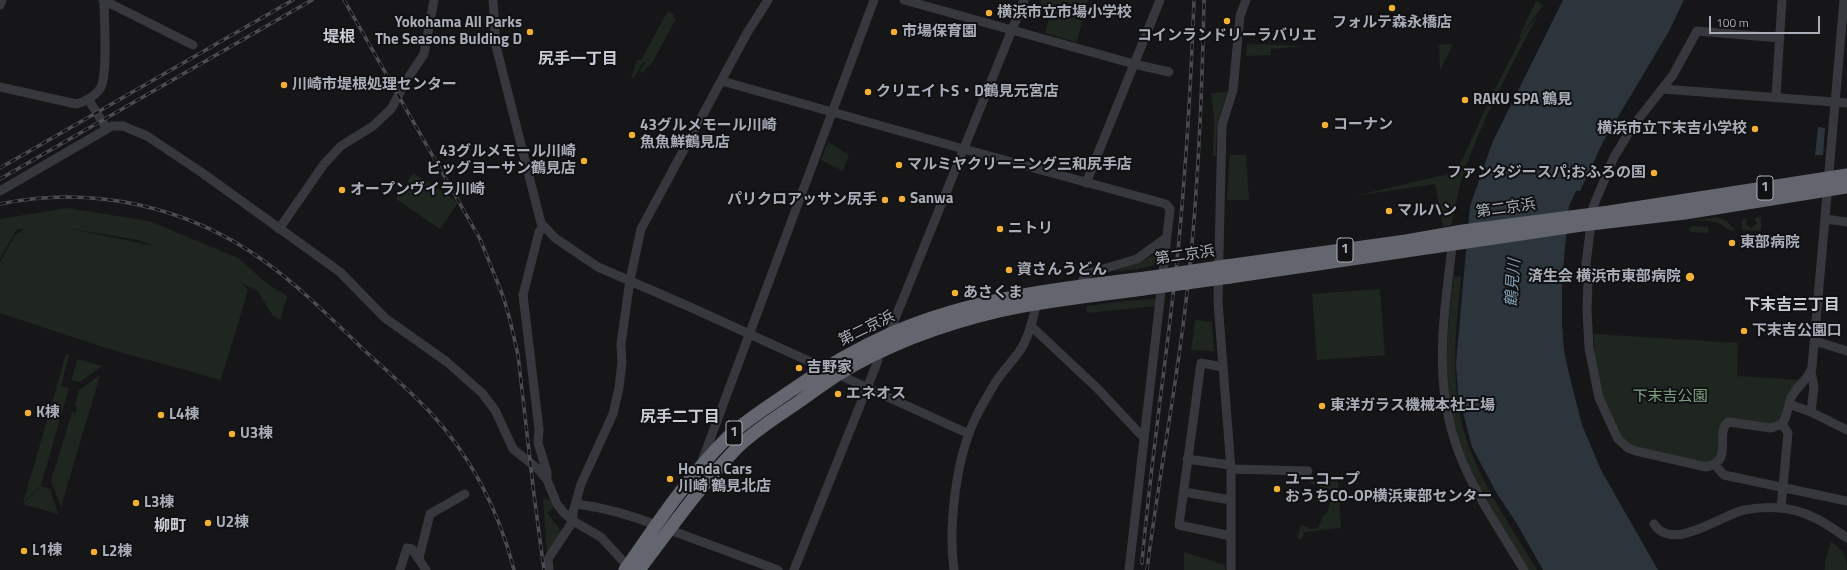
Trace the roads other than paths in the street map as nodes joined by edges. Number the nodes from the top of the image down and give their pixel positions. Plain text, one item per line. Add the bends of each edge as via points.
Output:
1 (2, 0) edge
2 (104, 0) edge
3 (434, 0) edge
4 (493, 0) edge
5 (768, 0) edge
6 (874, 0) edge
7 (904, 0) edge
8 (1024, 0) edge
9 (1160, 0) edge
10 (1246, 0) edge
11 (1782, 0) edge
12 (1844, 0) edge
13 (0, 5) edge
14 (1012, 30) junction
15 (1780, 38) junction
16 (193, 44) dead end
17 (1844, 44) edge
18 (1134, 64) junction
19 (1169, 72) dead end
20 (722, 81) junction
21 (0, 87) edge
22 (1663, 89) junction
23 (1776, 96) junction
24 (88, 98) junction
25 (1836, 102) junction
26 (1847, 103) edge
27 (831, 112) junction
28 (106, 129) junction
29 (964, 148) junction
30 (1847, 175) edge
31 (1086, 182) junction
32 (1829, 185) junction
33 (1847, 187) edge
34 (0, 191) edge
35 (1591, 219) junction
36 (1825, 219) junction
37 (1847, 222) edge
38 (543, 226) junction
39 (280, 229) junction
40 (1166, 238) junction
41 (1458, 238) junction
42 (1164, 262) tunnel mouth
43 (630, 280) junction
44 (1144, 283) junction
45 (1083, 286) junction
46 (1160, 300) tunnel mouth
47 (1037, 304) junction
48 (1031, 326) junction
49 (894, 332) junction
50 (749, 333) junction
51 (1815, 341) junction
52 (1847, 351) edge
53 (877, 354) junction
54 (1223, 367) junction
55 (824, 368) junction
56 (1811, 371) junction
57 (838, 374) junction
58 (866, 388) junction
59 (1789, 404) junction
60 (1811, 412) junction
61 (1782, 424) junction
62 (1847, 430) edge
63 (969, 434) junction
64 (1143, 437) junction
65 (1187, 459) junction
66 (1714, 464) junction
67 (1230, 467) junction
68 (700, 470) junction
69 (1308, 471) dead end
70 (546, 480) junction
71 (1784, 487) junction
72 (1184, 492) junction
73 (464, 494) dead end
74 (1231, 500) junction
75 (1847, 501) edge
76 (577, 504) junction
77 (1781, 508) junction
78 (572, 521) junction
79 (1654, 524) dead end
80 (656, 526) junction
81 (670, 530) junction
82 (1231, 536) junction
83 (1847, 538) edge
84 (419, 558) junction
85 (631, 569) edge
86 (400, 570) edge
87 (426, 570) edge
88 (549, 570) edge
89 (778, 570) edge
90 (794, 570) edge
91 (954, 570) edge
92 (1129, 570) edge
93 (1230, 570) edge
94 (1524, 570) edge

1 - 13 street
2 - 16 street
2 - 24 street via 104,78 98,92
3 - 39 street via 424,54 391,109 373,126 341,146 324,164
4 - 38 street via 496,46
5 - 20 street
6 - 27 street
7 - 14 street
8 - 14 street
9 - 18 street
10 - 54 street via 1240,16 1233,90 1222,125 1218,302
11 - 15 street
12 - 17 street
14 - 18 street
14 - 29 street
15 - 22 street via 1697,31
15 - 23 street
17 - 25 street
18 - 19 street
18 - 31 street
20 - 27 street
20 - 43 street via 641,229
21 - 24 street via 76,104
22 - 23 street
22 - 35 street via 1633,126 1614,157 1593,207
23 - 25 street
24 - 28 street
25 - 26 street
25 - 32 street
27 - 29 street
27 - 50 street
28 - 34 street
28 - 39 street via 117,125 123,126 147,136
29 - 31 street
29 - 49 street via 892,326
30 - 32 highway, 第二京浜 / 1
31 - 40 street via 1166,204 1170,209
32 - 33 highway, 第二京浜 / 1
32 - 35 highway, 第二京浜 / 1
32 - 36 street
35 - 41 highway, 第二京浜 / 1
35 - 66 street via 1586,264 1588,341 1600,398 1613,431 1623,444 1636,451 1698,466
36 - 37 street
36 - 51 street
38 - 43 street via 574,253 598,267
38 - 70 street via 539,232 522,295 539,429 538,443 547,472
39 - 70 street via 340,272 385,318 447,362 482,393 495,410 513,449 538,469
40 - 42 street
40 - 45 street via 1137,259 1086,274
41 - 44 highway, 第二京浜 / 1, bridge
41 - 94 street via 1446,289 1441,358 1446,408 1452,435 1464,465
43 - 50 street
43 - 76 street via 615,408 581,484
44 - 45 highway, 第二京浜 / 1
44 - 47 highway, 第二京浜 / 1
45 - 49 highway, 第二京浜 / 1 via 987,302
46 - 64 street
47 - 48 street
47 - 53 highway, 第二京浜 / 1 via 964,320 922,334
48 - 63 street via 1019,352 995,383
48 - 64 street via 1097,388
49 - 55 highway, 第二京浜 / 1
50 - 55 street
50 - 68 street
51 - 52 street
51 - 56 street
53 - 57 highway, 第二京浜 / 1
53 - 58 street via 878,360
54 - 65 street via 1201,364
54 - 67 street
55 - 57 street
55 - 68 highway, 第二京浜 / 1 via 727,438
56 - 59 street
56 - 60 street via 1814,387
57 - 58 street
57 - 81 highway, 第二京浜 / 1 via 736,449
58 - 63 street
58 - 90 street
59 - 60 street
59 - 61 street via 1787,416
60 - 62 street
61 - 66 street via 1771,428 1728,422 1724,428 1722,456
61 - 71 street via 1788,433
63 - 91 street via 955,500 951,540
64 - 92 street
65 - 67 street
65 - 72 street
66 - 71 street via 1724,475
67 - 69 street
67 - 74 street
68 - 80 highway, 第二京浜 / 1 via 673,501
70 - 78 street via 557,504
71 - 75 street
71 - 77 street
72 - 74 street
72 - 82 street via 1179,525
73 - 84 street via 430,514
74 - 82 street
76 - 78 street
76 - 80 street via 628,514
77 - 79 street via 1744,510 1689,533 1678,535 1665,533
77 - 83 street via 1809,514
78 - 85 street via 601,537
78 - 88 street via 548,559
80 - 85 highway, 第二京浜 / 1
81 - 85 highway, 第二京浜 / 1
81 - 89 street
82 - 93 street
84 - 86 street via 412,549 407,548
84 - 87 street

